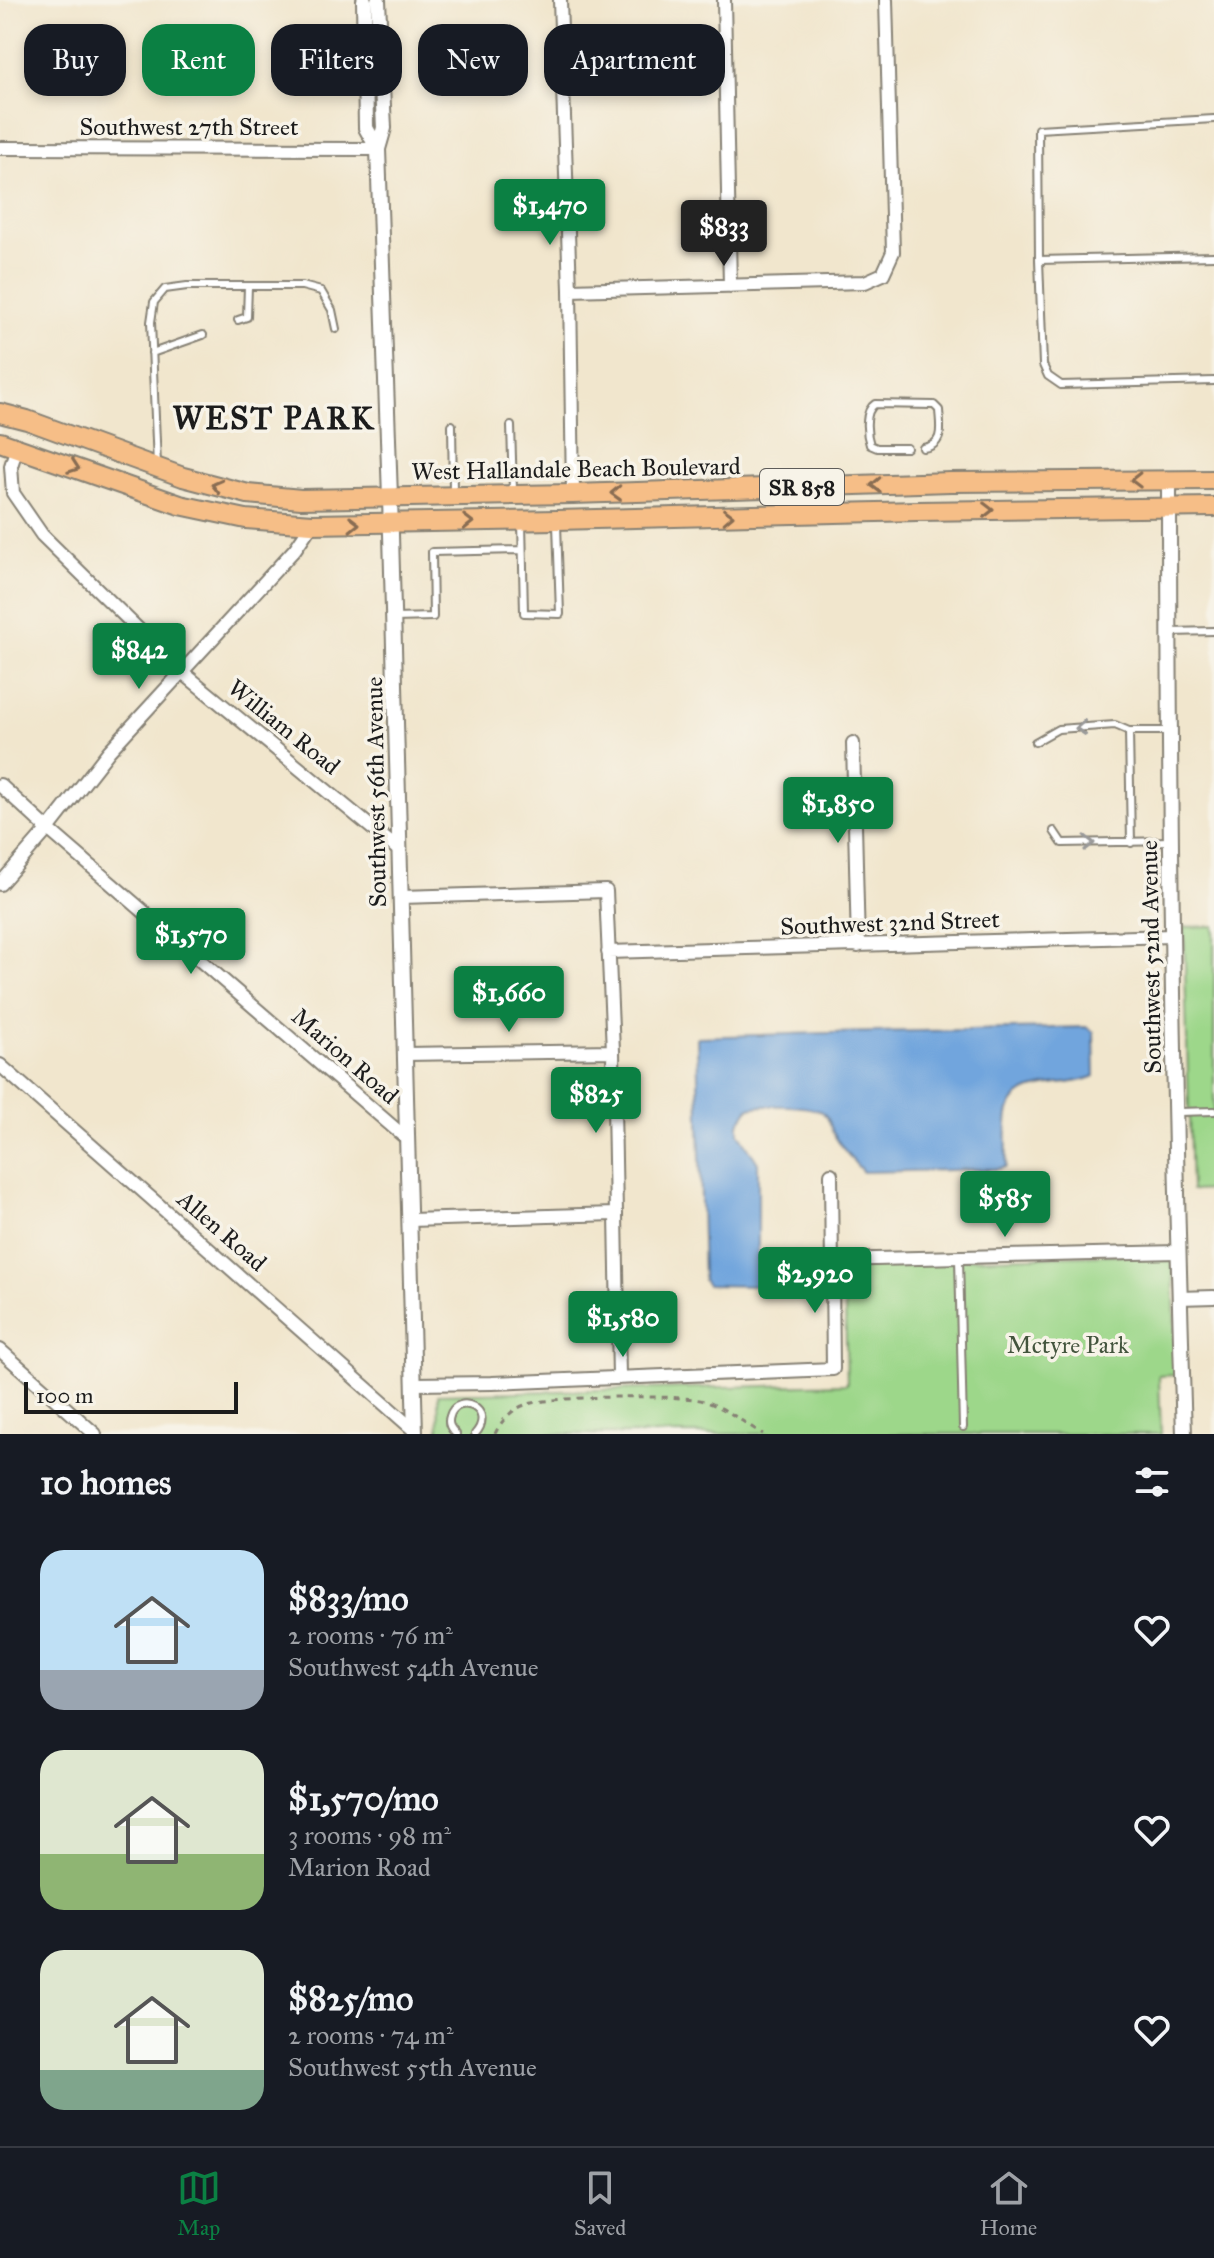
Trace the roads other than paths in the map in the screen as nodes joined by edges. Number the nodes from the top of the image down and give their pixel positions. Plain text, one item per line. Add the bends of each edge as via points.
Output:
1 (364, 0) edge
2 (378, 0) edge
3 (560, 0) edge
4 (724, 0) edge
5 (886, 0) edge
6 (1214, 119) edge
7 (0, 148) edge
8 (378, 149) junction
9 (1214, 256) edge
10 (1039, 260) junction
11 (248, 286) junction
12 (730, 286) junction
13 (570, 290) junction
14 (238, 320) dead end
15 (336, 329) dead end
16 (203, 335) dead end
17 (152, 353) junction
18 (1214, 381) edge
19 (0, 413) edge
20 (452, 425) dead end
21 (511, 426) dead end
22 (71, 438) junction
23 (8, 445) edge
24 (907, 448) dead end
25 (923, 448) dead end
26 (157, 468) junction
27 (1169, 480) junction
28 (1214, 480) edge
29 (573, 494) junction
30 (513, 495) junction
31 (453, 496) junction
32 (390, 497) junction
33 (1214, 507) edge
34 (1169, 508) junction
35 (557, 520) junction
36 (522, 521) junction
37 (312, 524) junction
38 (390, 524) junction
39 (522, 550) junction
40 (393, 618) junction
41 (1214, 631) edge
42 (1170, 632) junction
43 (181, 671) junction
44 (1129, 731) junction
45 (1171, 731) junction
46 (1035, 742) dead end
47 (853, 743) dead end
48 (0, 785) edge
49 (48, 829) junction
50 (1054, 831) dead end
51 (1172, 841) junction
52 (1131, 843) junction
53 (400, 851) junction
54 (0, 884) edge
55 (401, 897) junction
56 (1172, 936) junction
57 (858, 946) junction
58 (608, 952) junction
59 (613, 1051) junction
60 (405, 1054) junction
61 (0, 1065) edge
62 (1214, 1111) edge
63 (1175, 1112) junction
64 (407, 1139) junction
65 (831, 1174) dead end
66 (615, 1214) junction
67 (410, 1220) junction
68 (1178, 1252) junction
69 (959, 1258) junction
70 (832, 1260) junction
71 (1214, 1297) edge
72 (1179, 1298) junction
73 (0, 1350) edge
74 (619, 1377) junction
75 (414, 1384) junction
76 (963, 1427) dead end
77 (415, 1432) edge
78 (95, 1434) edge
79 (456, 1434) edge
80 (475, 1434) edge
81 (1184, 1434) edge

1 - 8 street, Southwest 56th Avenue via 366,128
2 - 8 street, Southwest 56th Avenue via 384,128
3 - 13 street
4 - 12 street
5 - 12 street via 893,252 883,274 865,282
6 - 10 lane via 1038,129
7 - 8 street, Southwest 27th Street
8 - 32 street, Southwest 56th Avenue
9 - 10 lane
10 - 18 lane via 1043,365 1061,385
11 - 14 lane via 247,317
11 - 15 lane via 321,291
11 - 17 lane via 165,289 154,302
12 - 13 street
13 - 29 street
16 - 17 lane
17 - 26 lane
19 - 22 main road, West Hallandale Beach Boulevard / SR 858
20 - 31 lane
21 - 30 lane
22 - 23 main road
22 - 26 main road, West Hallandale Beach Boulevard / SR 858
23 -> 37 main road, West Hallandale Beach Boulevard / SR 858 via 180,505 246,519
23 - 43 street, William Road via 13,493 42,535
24 - 25 lane via 870,445 870,407 934,405 940,436 938,443
32 -> 26 main road, West Hallandale Beach Boulevard / SR 858 via 248,494
27 - 28 main road, West Hallandale Beach Boulevard / SR 858
27 -> 29 main road, West Hallandale Beach Boulevard / SR 858
27 - 34 street, Southwest 52nd Avenue
29 - 30 main road, West Hallandale Beach Boulevard / SR 858
30 - 31 main road, West Hallandale Beach Boulevard / SR 858
31 - 32 main road, West Hallandale Beach Boulevard / SR 858
32 - 38 street, Southwest 56th Avenue
33 - 34 main road, West Hallandale Beach Boulevard / SR 858
35 -> 34 main road, West Hallandale Beach Boulevard / SR 858
34 - 42 street, Southwest 52nd Avenue
35 - 36 main road, West Hallandale Beach Boulevard / SR 858
35 - 39 lane via 560,614 524,613
38 -> 36 main road, West Hallandale Beach Boulevard / SR 858
36 - 39 lane
37 -> 38 main road, West Hallandale Beach Boulevard / SR 858
37 - 43 street
38 - 40 street, Southwest 56th Avenue
39 - 40 lane via 432,552 433,617
40 - 53 street, Southwest 56th Avenue
41 - 42 lane
42 - 45 street, Southwest 52nd Avenue
43 - 49 street
43 - 53 street, William Road
44 - 45 lane
44 -> 46 lane via 1115,725 1058,729
44 - 52 lane
45 - 51 street, Southwest 52nd Avenue
47 - 57 street
48 - 49 street, Marion Road
49 - 54 street
49 - 64 street, Marion Road
50 -> 52 lane via 1062,843
51 - 52 lane
51 - 56 street, Southwest 52nd Avenue
53 - 55 street, Southwest 56th Avenue
55 - 58 street via 606,891
55 - 60 street, Southwest 56th Avenue
56 - 57 street, Southwest 32nd Street
56 - 63 street, Southwest 52nd Avenue
57 - 58 street, Southwest 32nd Street
58 - 59 street
59 - 60 street
59 - 66 street
60 - 64 street, Southwest 56th Avenue
61 - 77 street, Allen Road
62 - 63 lane
63 - 68 street, Southwest 52nd Avenue
64 - 67 street, Southwest 56th Avenue
65 - 70 street
66 - 67 street
66 - 74 street
67 - 75 street, Southwest 56th Avenue
68 - 69 street
68 - 72 street, Southwest 52nd Avenue
69 - 70 street
69 - 76 lane
70 - 74 street via 833,1369
71 - 72 street
72 - 81 street, Southwest 52nd Avenue
73 - 78 street
74 - 75 street
75 - 77 street, Southwest 56th Avenue
79 - 80 lane via 449,1419 463,1404 481,1414

